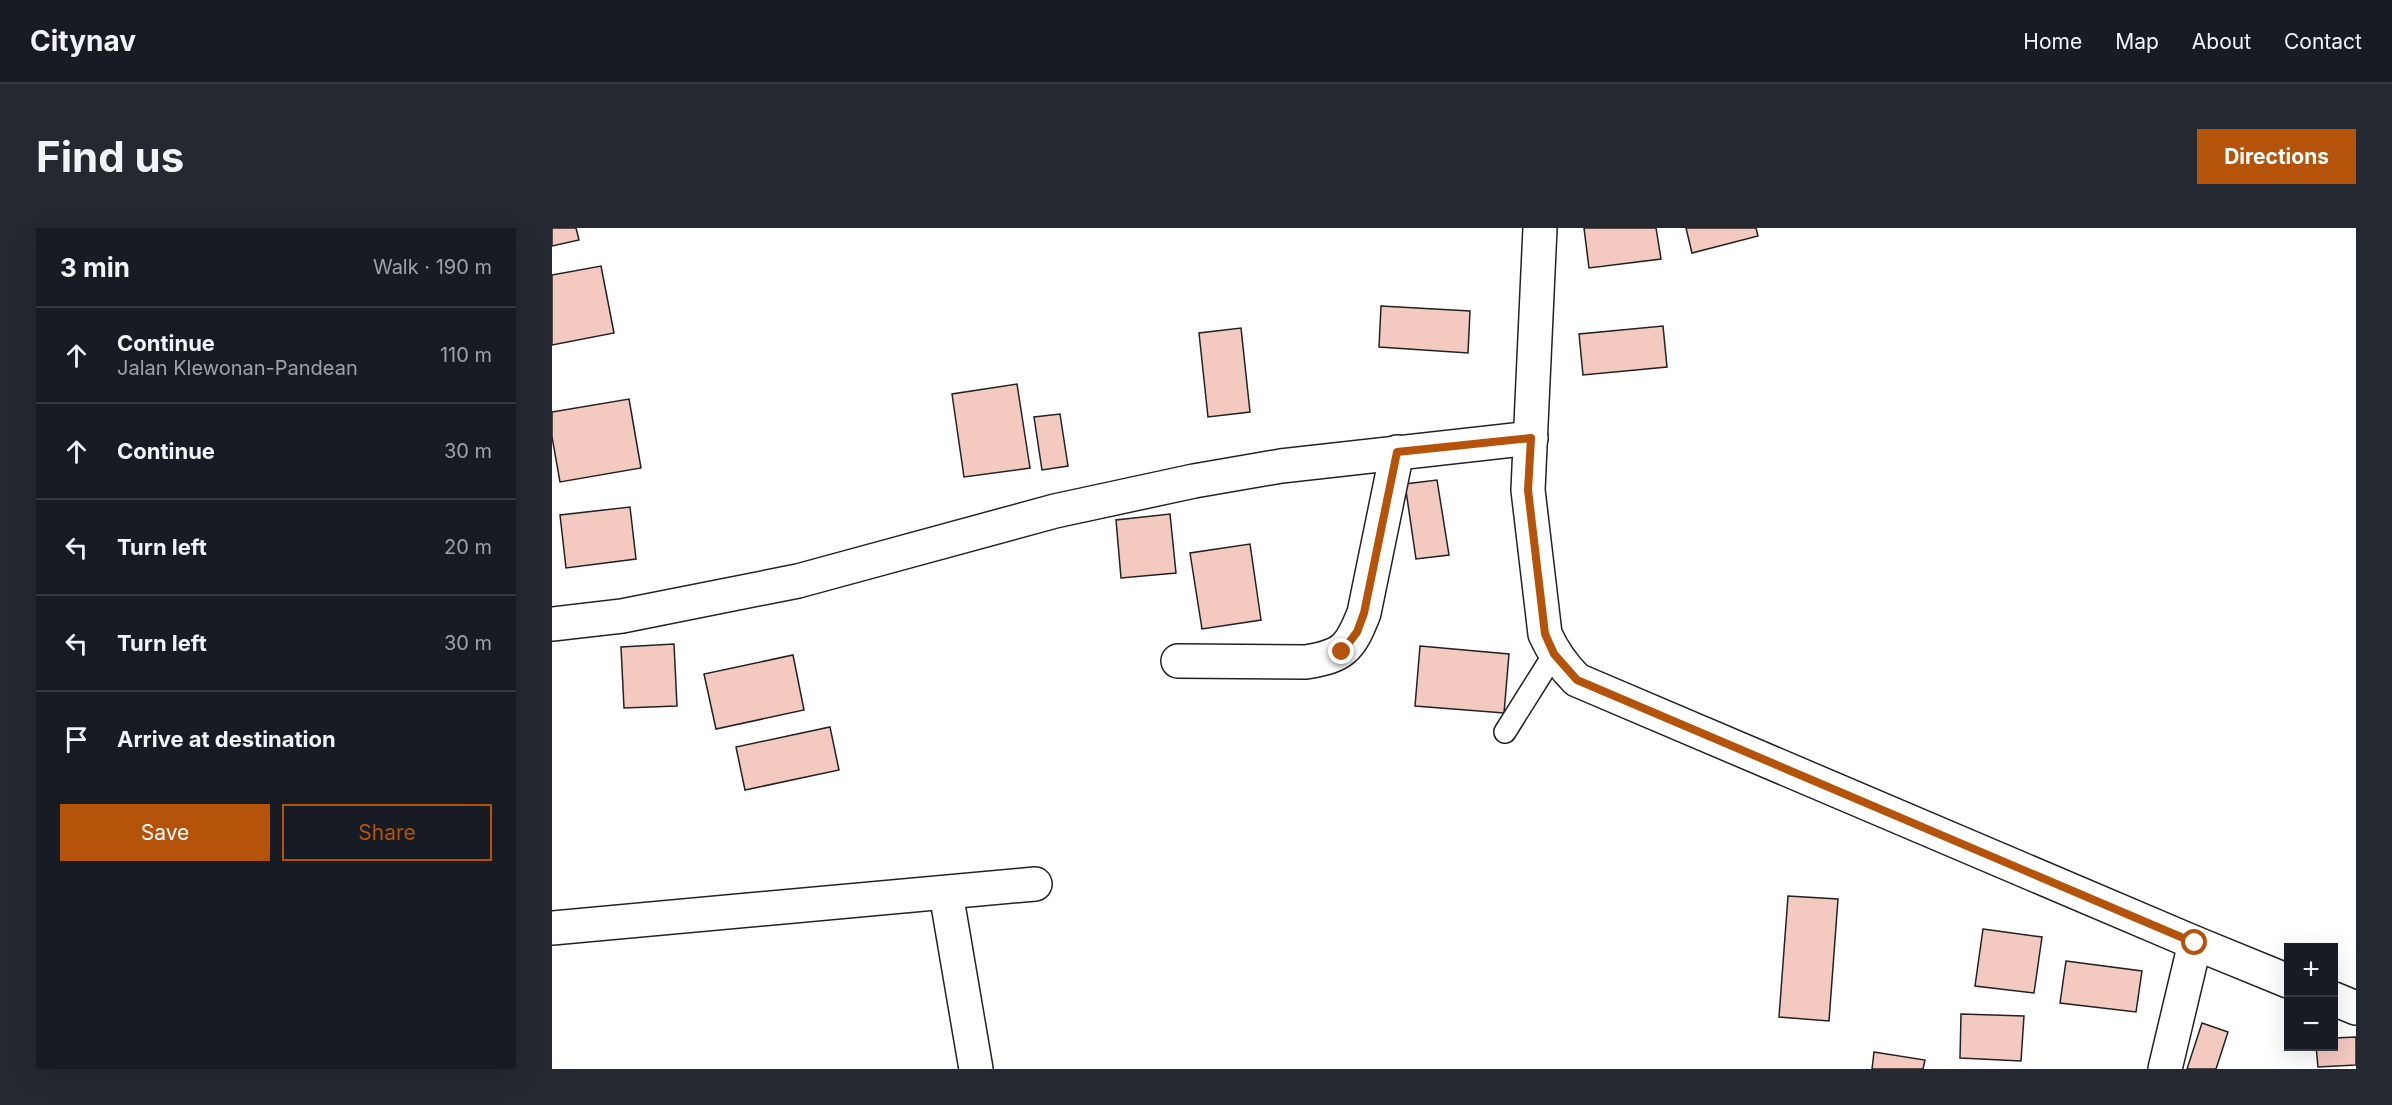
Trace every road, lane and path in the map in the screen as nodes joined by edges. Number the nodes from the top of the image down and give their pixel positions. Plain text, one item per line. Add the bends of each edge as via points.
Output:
1 (1540, 228) edge
2 (1531, 438) junction
3 (1397, 452) junction
4 (552, 624) edge
5 (1549, 644) junction
6 (1178, 661) dead end
7 (1505, 732) dead end
8 (1035, 884) dead end
9 (946, 893) junction
10 (552, 928) edge
11 (2195, 943) junction
12 (2284, 979) edge
13 (2338, 1001) edge
14 (2356, 1008) edge
15 (976, 1069) edge
16 (2165, 1069) edge

1 - 2 street
2 - 3 street
2 - 5 street via 1528,490
3 - 4 street via 1281,465 1194,481 1054,511 798,581 622,616
3 - 6 street via 1364,613 1357,632 1342,652 1306,662
5 - 7 lane
5 - 11 street via 1577,680
8 - 9 street
9 - 10 street
9 - 15 street
11 - 12 street
11 - 16 street
13 - 14 street

